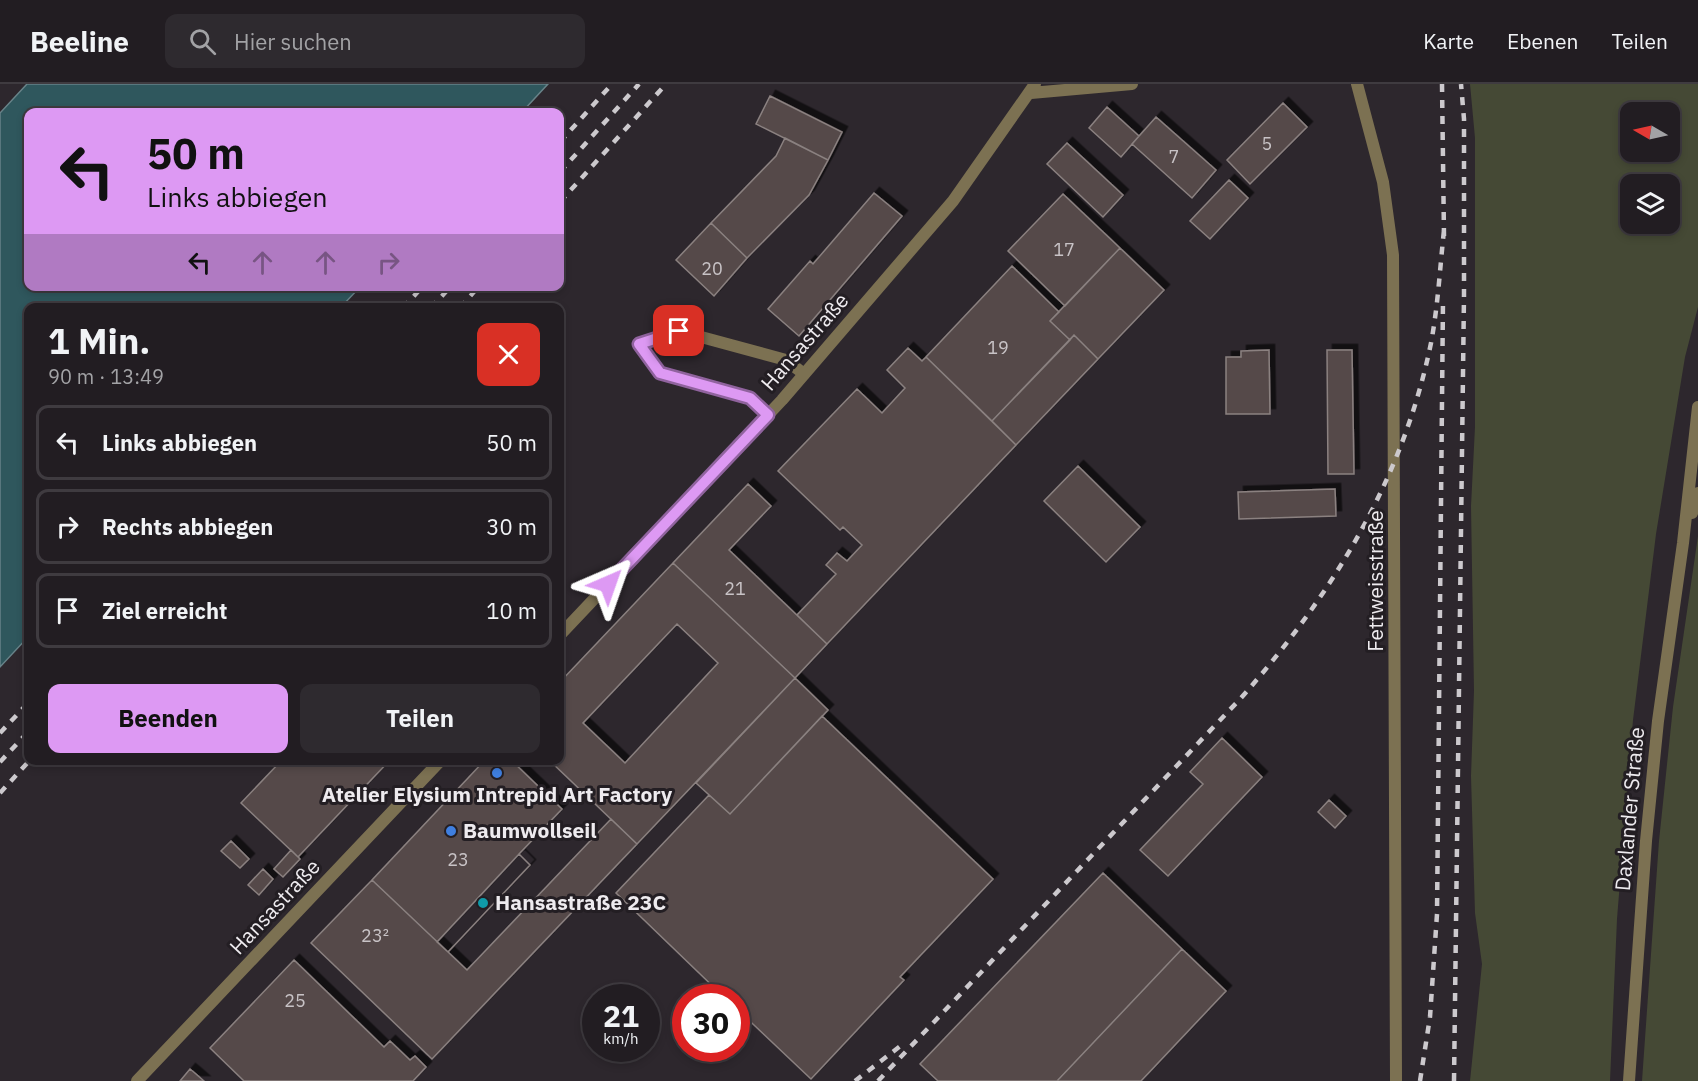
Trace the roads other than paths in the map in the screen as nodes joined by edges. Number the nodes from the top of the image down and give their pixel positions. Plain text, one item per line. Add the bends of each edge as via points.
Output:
1 (1132, 84) edge
2 (1357, 84) edge
3 (1033, 89) edge
4 (804, 374) junction
5 (1698, 407) edge
6 (768, 415) junction
7 (1698, 493) edge
8 (1683, 543) junction
9 (564, 631) edge
10 (436, 765) edge
11 (137, 1081) edge
12 (1396, 1081) edge
13 (1629, 1081) edge

1 - 3 street
2 - 12 street, Fettweisstraße via 1383,182 1393,255
3 - 4 street, Hansastraße via 953,201
4 - 6 street, Hansastraße
4 - 6 street via 786,360 679,331 639,344 660,373 750,398
5 - 8 street, Daxlander Straße
6 - 9 street, Hansastraße
7 - 8 street, Daxlander Straße
8 - 13 street, Daxlander Straße via 1658,721
10 - 11 street, Hansastraße

